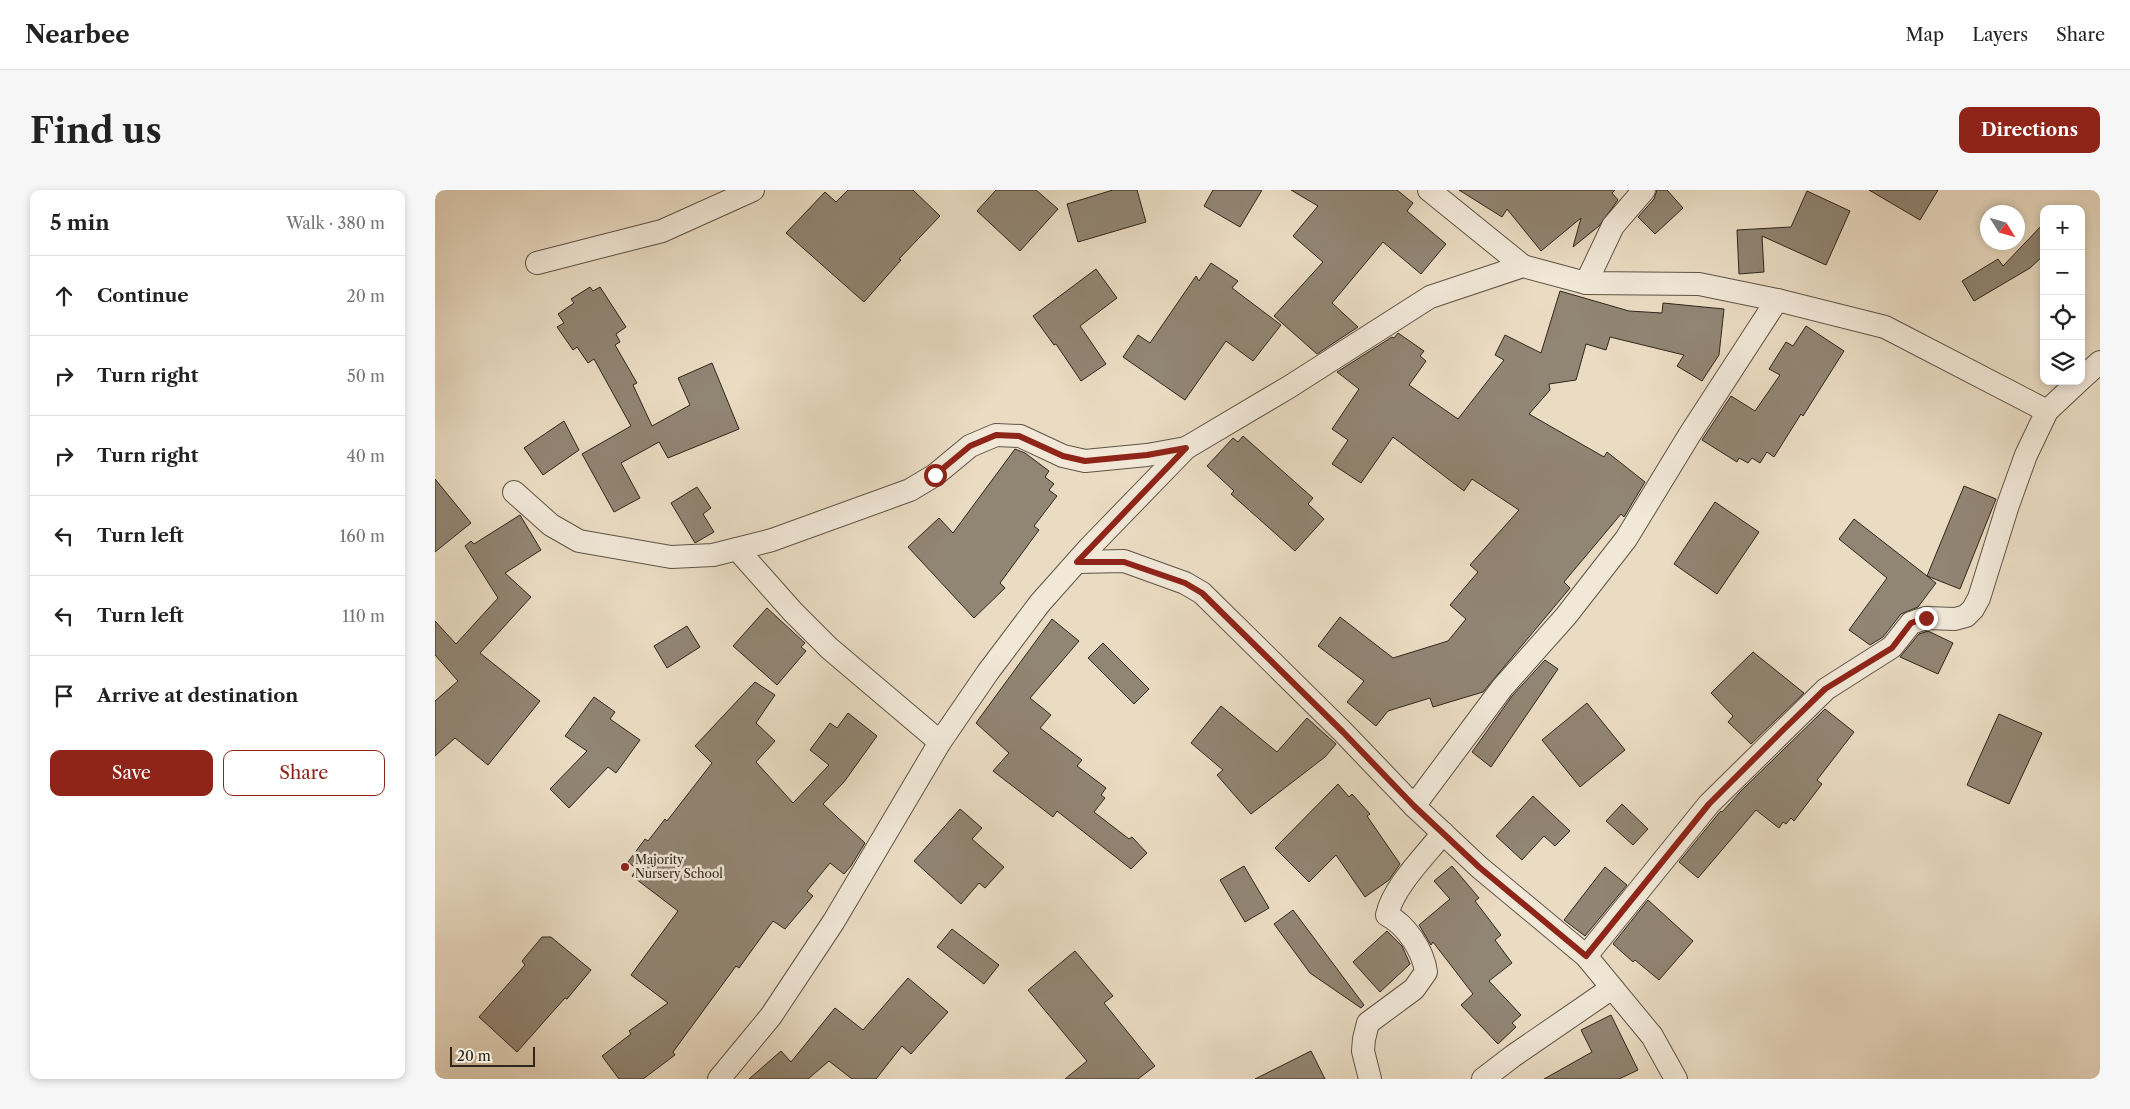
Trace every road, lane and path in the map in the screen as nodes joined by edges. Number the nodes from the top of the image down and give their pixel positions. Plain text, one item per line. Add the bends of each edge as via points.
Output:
1 (753, 190) edge
2 (1429, 190) edge
3 (1644, 190) edge
4 (537, 263) dead end
5 (1523, 266) junction
6 (1586, 283) junction
7 (1777, 300) junction
8 (2100, 362) edge
9 (2085, 376) edge
10 (2075, 385) edge
11 (2047, 411) junction
12 (1186, 448) junction
13 (514, 492) dead end
14 (737, 549) junction
15 (1077, 562) junction
16 (940, 742) junction
17 (1414, 806) junction
18 (1443, 833) junction
19 (1586, 956) junction
20 (1612, 988) junction
21 (719, 1079) edge
22 (1370, 1079) edge
23 (1483, 1079) edge
24 (1676, 1079) edge

1 - 4 street via 662,231
2 - 5 street
3 - 6 street via 1613,226
5 - 6 street
5 - 12 street via 1430,297
6 - 7 street via 1699,284
7 - 11 street via 1885,326
7 - 17 street via 1626,539 1566,616 1502,688
8 - 9 street
10 - 11 street
11 - 19 street via 2023,463 1973,609 1966,616 1926,618 1911,623 1892,648 1825,689 1709,804
12 - 14 street via 1085,461 1063,456 1019,436 996,435 970,446 935,475 910,490 772,540
12 - 15 street
13 - 14 street via 551,525 579,541 671,557 713,555
14 - 16 street via 829,648
15 - 16 street via 1040,603 987,672
15 - 17 street via 1124,562 1185,583 1202,593
16 - 21 street via 834,921 771,1016
17 - 18 street
18 - 19 street
18 - 22 street via 1389,905 1387,915 1407,932 1425,961 1426,972 1414,988 1368,1023 1363,1051
19 - 20 street
20 - 23 street
20 - 24 street via 1652,1036

